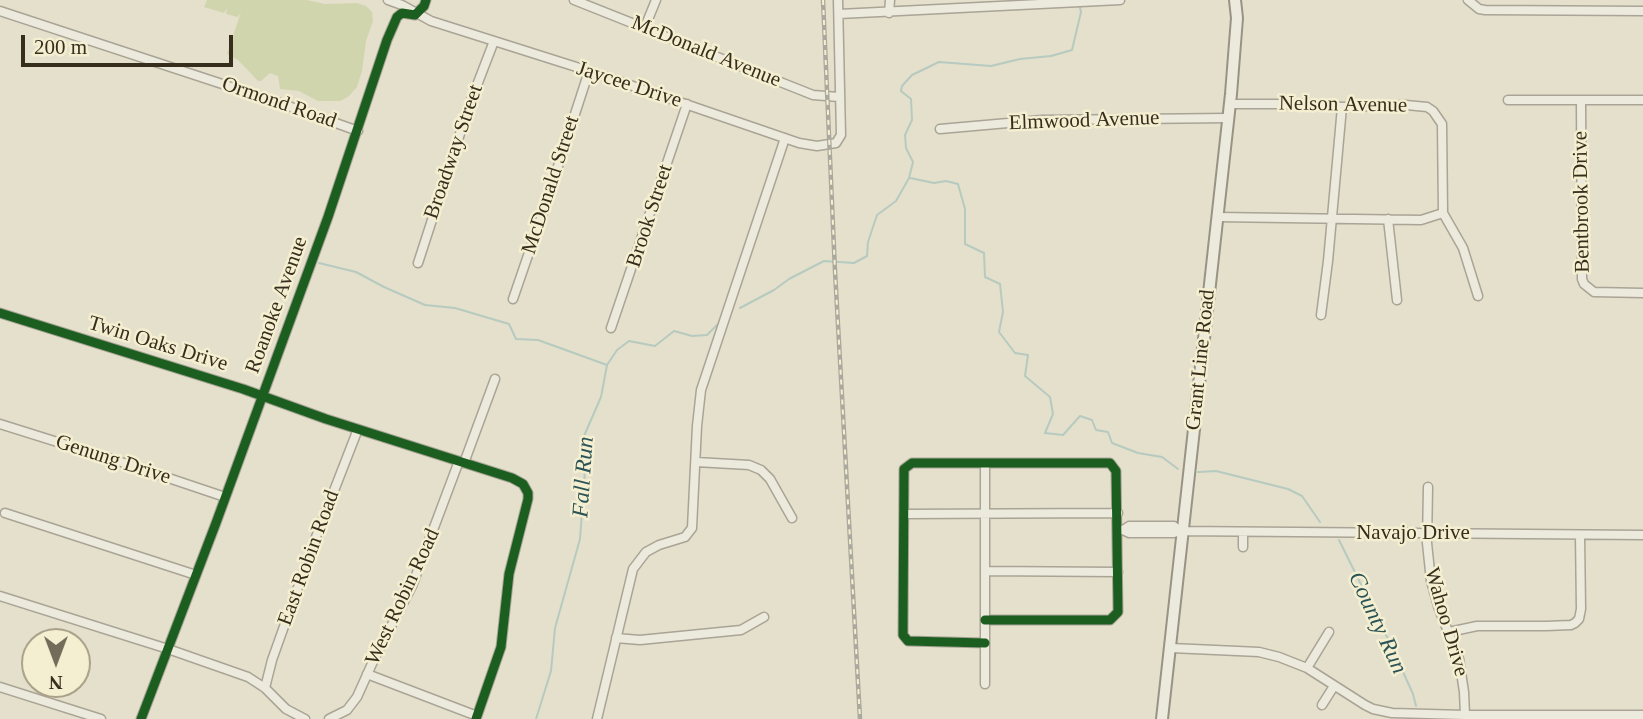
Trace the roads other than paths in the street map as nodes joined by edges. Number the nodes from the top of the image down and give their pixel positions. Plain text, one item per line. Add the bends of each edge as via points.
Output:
1 (388, 0) edge
2 (426, 0) edge
3 (575, 0) edge
4 (656, 0) edge
5 (838, 0) edge
6 (890, 0) edge
7 (1120, 0) edge
8 (1235, 0) edge
9 (1468, 0) edge
10 (1002, 4) edge
11 (0, 11) edge
12 (1643, 11) edge
13 (889, 13) junction
14 (417, 14) junction
15 (839, 14) junction
16 (645, 27) junction
17 (494, 41) junction
18 (589, 71) junction
19 (839, 97) junction
20 (1508, 100) dead end
21 (1643, 100) edge
22 (1581, 101) junction
23 (687, 104) junction
24 (1230, 104) junction
25 (1342, 107) junction
26 (1228, 118) junction
27 (940, 129) dead end
28 (358, 131) junction
29 (785, 138) junction
30 (1443, 213) junction
31 (1217, 217) junction
32 (1331, 219) junction
33 (1388, 219) junction
34 (418, 263) dead end
35 (1643, 293) edge
36 (1478, 296) dead end
37 (513, 299) dead end
38 (1397, 300) dead end
39 (0, 313) edge
40 (1321, 315) dead end
41 (611, 328) dead end
42 (495, 379) dead end
43 (262, 396) junction
44 (0, 424) edge
45 (358, 429) junction
46 (462, 462) junction
47 (696, 462) junction
48 (985, 463) junction
49 (1428, 488) dead end
50 (225, 496) junction
51 (5, 513) dead end
52 (985, 513) junction
53 (1118, 513) junction
54 (904, 514) junction
55 (792, 518) dead end
56 (1120, 530) junction
57 (1181, 531) junction
58 (1243, 532) junction
59 (1427, 534) junction
60 (1580, 535) junction
61 (1643, 535) edge
62 (1243, 547) dead end
63 (985, 571) junction
64 (1118, 572) junction
65 (196, 575) junction
66 (0, 596) edge
67 (764, 617) dead end
68 (985, 621) junction
69 (1329, 632) dead end
70 (1449, 632) junction
71 (616, 638) junction
72 (985, 643) junction
73 (1171, 648) junction
74 (168, 649) junction
75 (1307, 668) junction
76 (367, 674) junction
77 (985, 684) dead end
78 (1334, 686) junction
79 (0, 687) edge
80 (265, 688) junction
81 (1322, 705) dead end
82 (1465, 715) junction
83 (1643, 715) edge
84 (1509, 717) edge
85 (477, 718) edge
86 (101, 719) edge
87 (141, 719) edge
88 (305, 719) edge
89 (329, 719) edge
90 (597, 719) edge
91 (1163, 719) edge

1 - 14 street, Jaycee Drive
2 - 14 street, Roanoke Avenue
3 - 16 street, McDonald Avenue
4 - 16 street
5 - 15 street
6 - 13 street
7 - 10 street
8 - 24 main road, Grant Line Road
9 - 12 street via 1485,10
10 - 13 street
11 - 28 street, Ormond Road
13 - 15 street
14 - 17 street, Jaycee Drive
14 - 28 street, Roanoke Avenue via 402,13 396,19
15 - 19 street
16 - 19 street, McDonald Avenue via 813,95
17 - 18 street, Jaycee Drive
17 - 34 street, Broadway Street
18 - 23 street, Jaycee Drive
18 - 37 street, McDonald Street
19 - 29 street, Jaycee Drive via 840,138 836,143 817,146
20 - 22 street
21 - 22 street
22 - 35 street, Bentbrook Drive via 1582,279 1594,292
23 - 29 street, Jaycee Drive
23 - 41 street, Brook Street
24 - 25 street, Nelson Avenue
24 - 26 main road, Grant Line Road
25 - 30 street, Nelson Avenue via 1406,105 1433,111 1443,124
25 - 32 street
26 - 27 street, Elmwood Avenue via 1042,120
26 - 31 main road, Grant Line Road
28 - 43 street, Roanoke Avenue
29 - 47 street via 701,390
30 - 33 street via 1421,220
30 - 36 street, Nelson Avenue via 1463,248
31 - 32 street
31 - 57 main road, Grant Line Road
32 - 33 street
32 - 40 street
33 - 38 street
39 - 43 street, Twin Oaks Drive
42 - 46 street, West Robin Road
43 - 45 street, Twin Oaks Drive
43 - 50 street, Roanoke Avenue
44 - 50 street, Genung Drive
45 - 46 street, Twin Oaks Drive
45 - 80 street, East Robin Road
46 - 76 street, West Robin Road via 412,586
46 - 85 street, Twin Oaks Drive via 512,478 523,484 528,494 509,575 499,655
47 - 55 street via 761,470
47 - 71 street via 692,528 685,537 659,545 637,562
48 - 52 street
48 - 53 street via 1110,463 1116,471
48 - 54 street via 912,463 904,469
49 - 59 street, Wahoo Drive
50 - 65 street, Roanoke Avenue
51 - 65 street
52 - 53 street
52 - 54 street
52 - 63 street
53 - 56 street
54 - 72 street via 904,635 908,641
56 - 57 street, Navajo Drive
56 - 64 street
57 - 58 street, Navajo Drive
57 - 73 main road, Grant Line Road
58 - 59 street, Navajo Drive
58 - 62 street
59 - 60 street, Navajo Drive
59 - 70 street, Wahoo Drive via 1431,581
60 - 61 street, Navajo Drive
60 - 70 street via 1581,609 1575,623 1478,626
63 - 64 street
63 - 68 street
64 - 68 street via 1118,612 1110,620
65 - 74 street, Roanoke Avenue
66 - 74 street
67 - 71 street via 741,631
68 - 72 street
69 - 75 street
70 - 82 street, Wahoo Drive via 1463,676
71 - 90 street
72 - 77 street
73 - 75 street via 1259,652
73 - 91 main road, Grant Line Road
74 - 80 street via 248,677
74 - 87 street, Roanoke Avenue
75 - 78 street
76 - 85 street
76 - 89 street, West Robin Road via 353,704
78 - 81 street
78 - 82 street via 1382,711
79 - 86 street
80 - 88 street via 286,709
82 - 84 street
83 - 84 street

